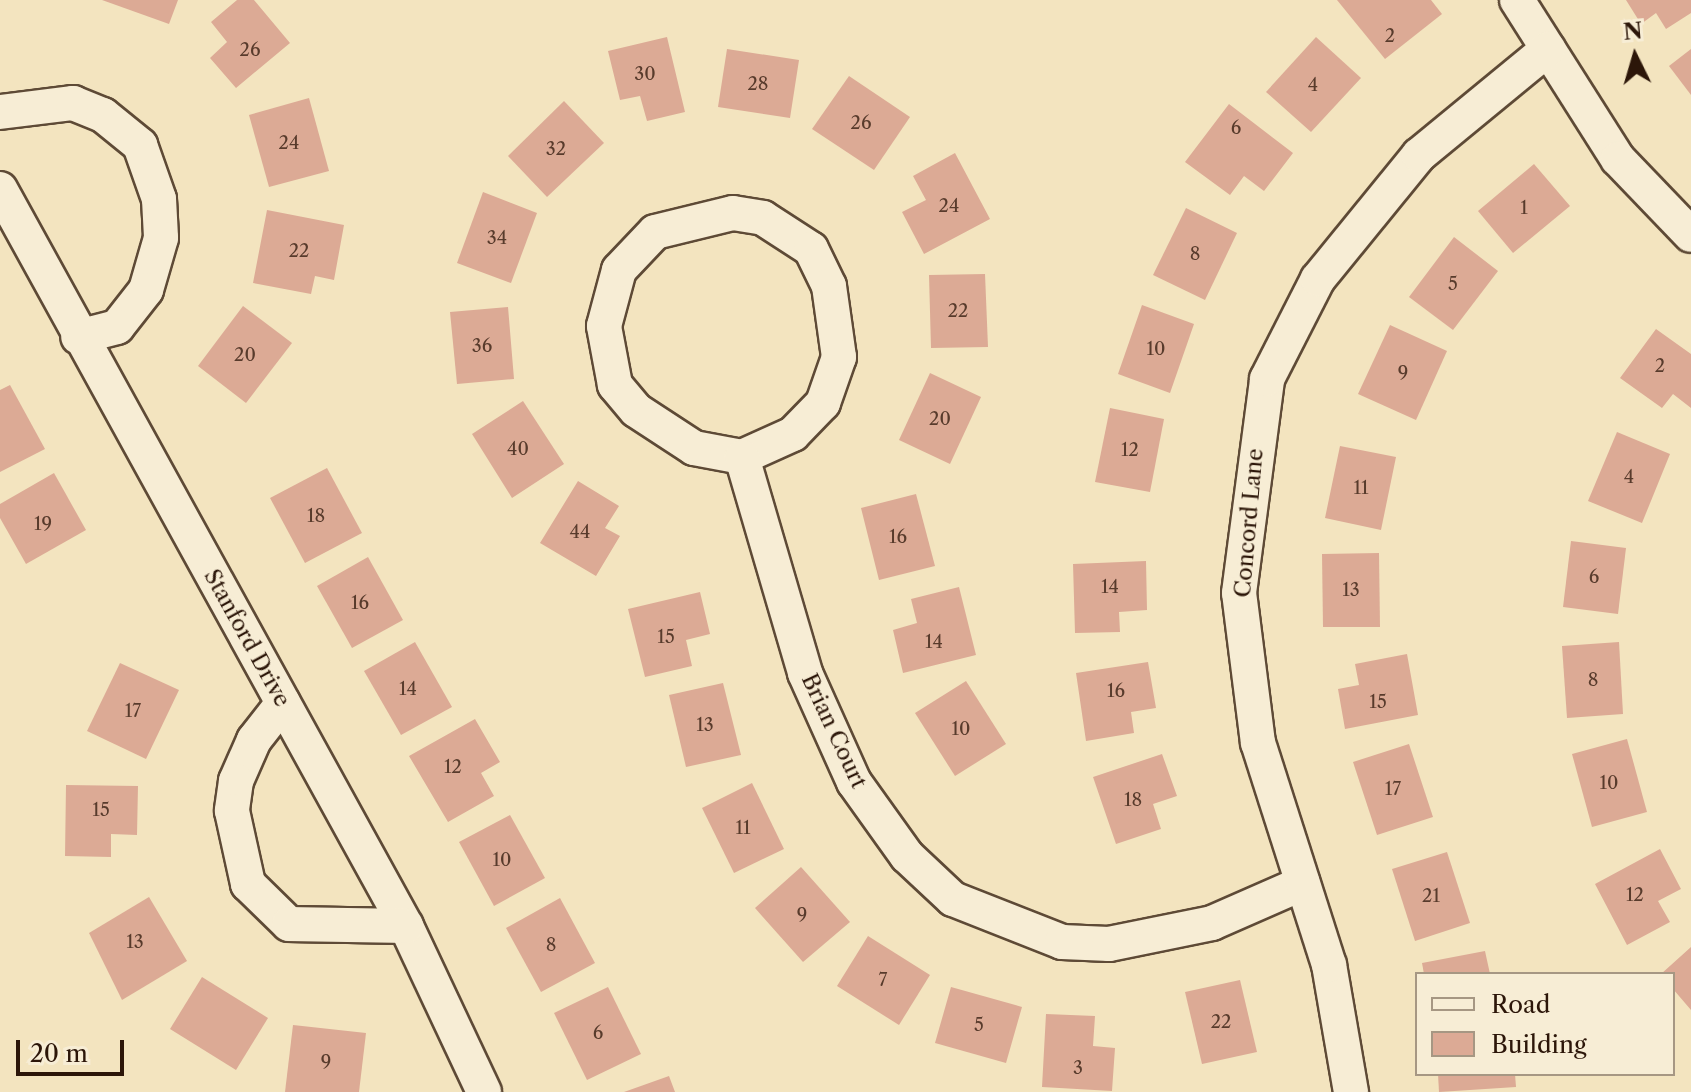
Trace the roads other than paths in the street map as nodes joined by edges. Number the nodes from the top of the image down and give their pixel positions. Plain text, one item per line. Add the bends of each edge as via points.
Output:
1 (1517, 0) edge
2 (1548, 49) junction
3 (0, 112) edge
4 (0, 189) edge
5 (1691, 235) edge
6 (78, 337) junction
7 (742, 457) junction
8 (283, 703) junction
9 (1303, 883) junction
10 (406, 926) junction
11 (484, 1092) edge
12 (1351, 1092) edge

1 - 2 street
2 - 5 street via 1618,159
2 - 9 street, Concord Lane via 1419,155 1318,279 1267,379 1239,593 1258,743
3 - 6 street via 73,103 103,115 140,145 159,199 159,251 146,290 117,327
4 - 6 street, Stanford Drive
6 - 8 street, Stanford Drive
7 - 7 street via 793,434 823,403 839,357 829,286 811,249 763,218 733,213 681,221 655,232 619,270 604,326 615,385 636,410 694,448
7 - 9 street, Brian Court via 805,673 854,782 907,856 953,899 1062,942 1109,944 1212,923
8 - 10 street, Stanford Drive
8 - 10 street via 254,740 236,781 232,811 248,884 289,924
9 - 12 street, Concord Lane via 1329,965
10 - 11 street, Stanford Drive

